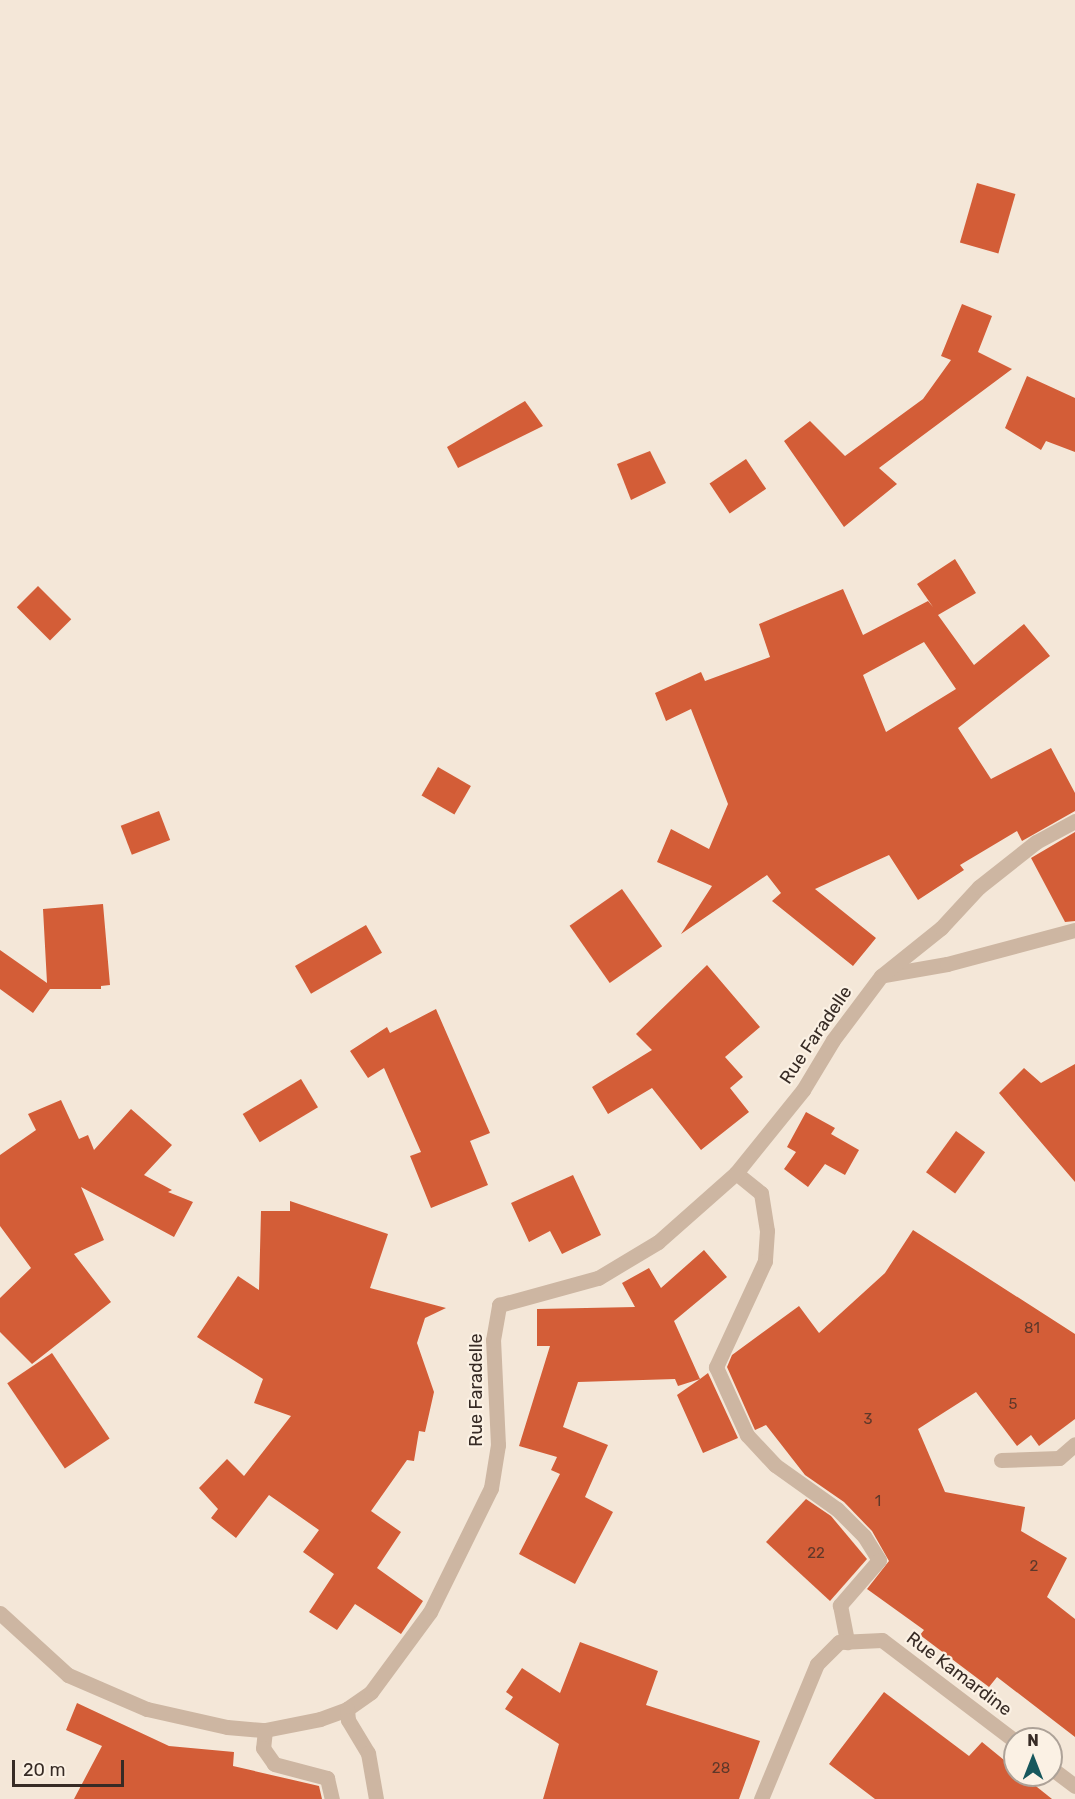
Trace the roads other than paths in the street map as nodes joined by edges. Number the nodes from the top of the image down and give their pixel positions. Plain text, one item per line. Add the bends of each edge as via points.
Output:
1 (1075, 821) edge
2 (1075, 930) edge
3 (881, 976) junction
4 (736, 1173) junction
5 (1075, 1444) edge
6 (1001, 1460) dead end
7 (0, 1613) edge
8 (847, 1642) junction
9 (347, 1709) junction
10 (265, 1730) junction
11 (1003, 1732) edge
12 (332, 1799) edge
13 (376, 1799) edge
14 (761, 1799) edge

1 - 3 street, Rue Faradelle via 1036,842 979,887 941,928
2 - 3 street via 947,964
3 - 4 street, Rue Faradelle via 833,1040 803,1090
4 - 8 street via 761,1193 767,1231 765,1261 716,1367 747,1435 775,1465 837,1509 864,1536 879,1560 840,1605
4 - 9 street, Rue Faradelle via 658,1242 598,1278 499,1305 493,1340 498,1445 491,1488 430,1612 371,1692
5 - 6 street via 1059,1458
7 - 10 street, Rue Faradelle via 68,1675 147,1709 227,1727
8 - 11 street, Rue Kamardine via 882,1640
8 - 14 street via 840,1642 817,1664
9 - 10 street, Rue Faradelle
9 - 13 street via 348,1720 368,1753
10 - 12 street via 263,1748 274,1764 327,1778

